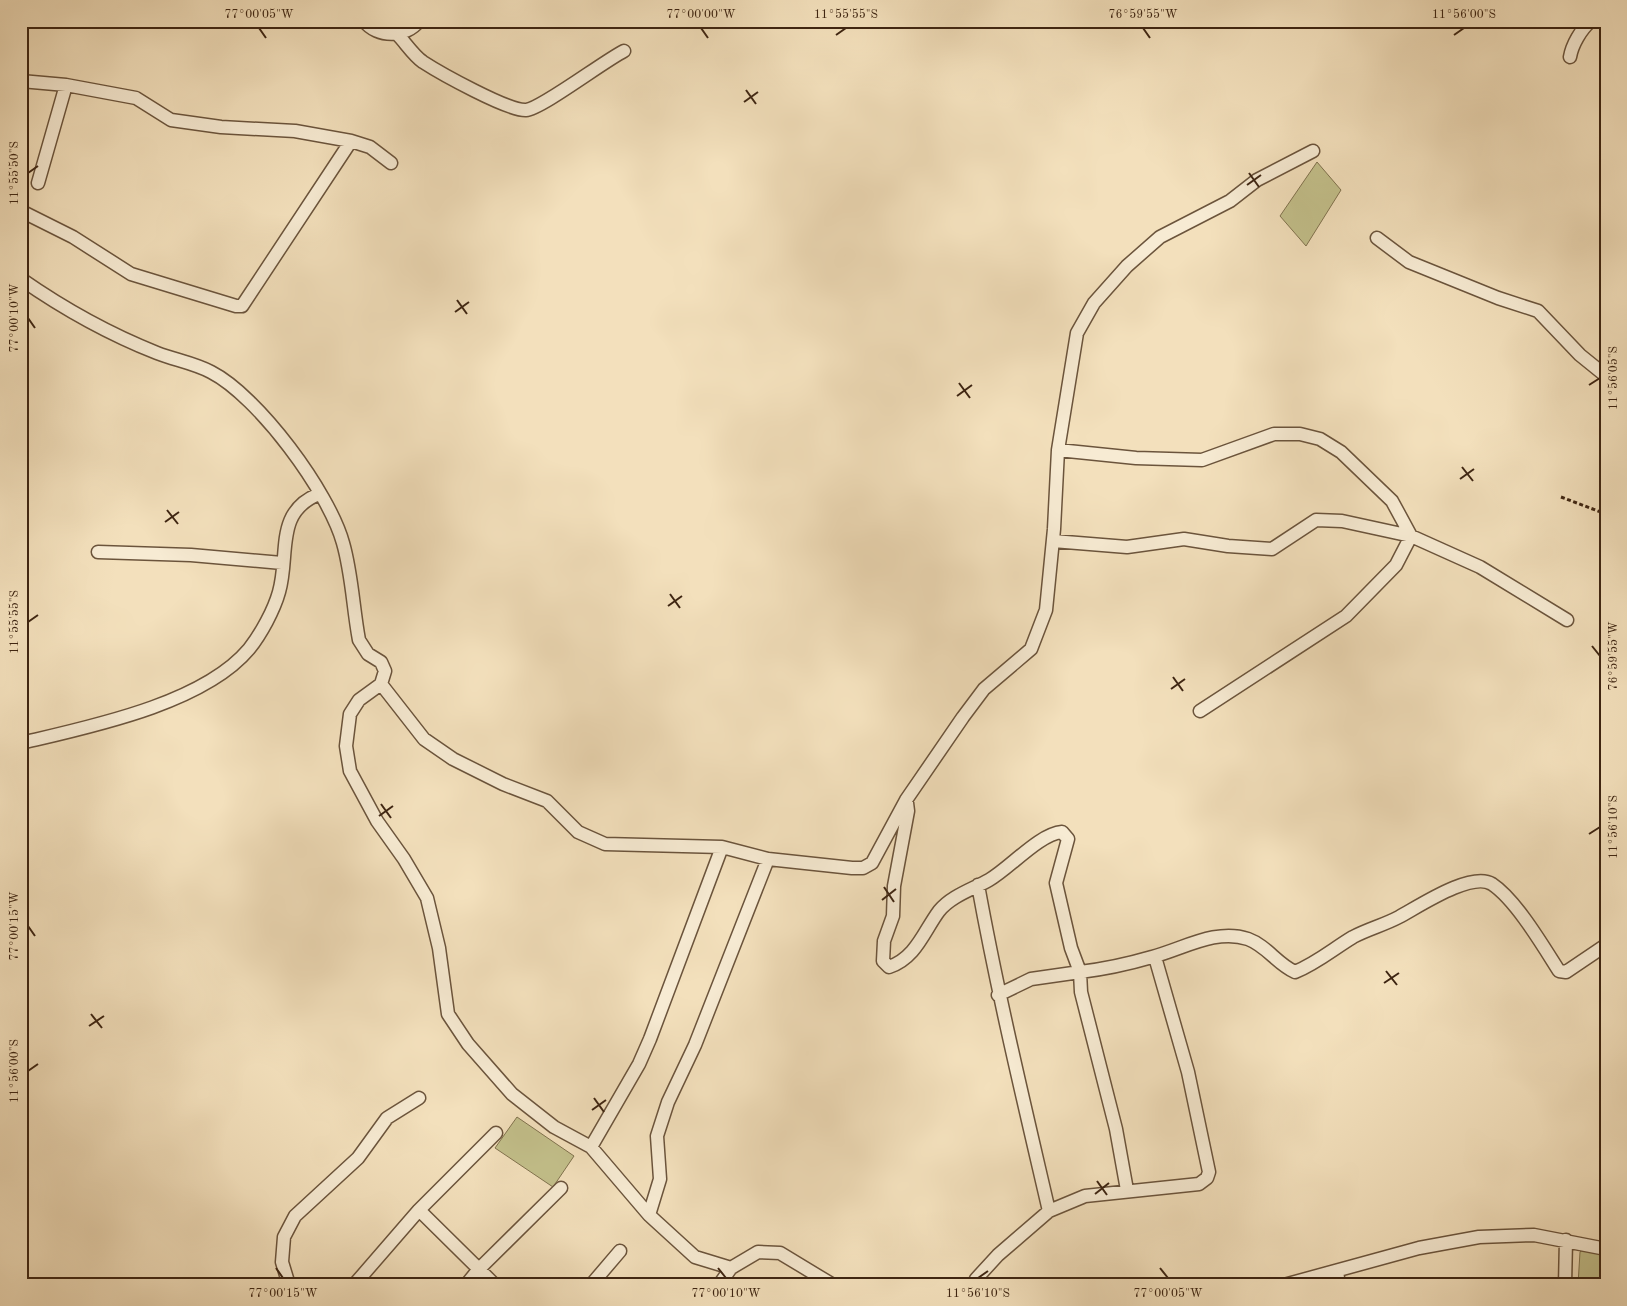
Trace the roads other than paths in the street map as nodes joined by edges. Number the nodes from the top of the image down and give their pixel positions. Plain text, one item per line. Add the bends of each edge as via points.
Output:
1 (364, 21) edge
2 (420, 21) edge
3 (1591, 21) edge
4 (397, 34) junction
5 (624, 51) dead end
6 (1570, 57) dead end
7 (21, 81) edge
8 (66, 84) junction
9 (351, 141) junction
10 (1313, 151) dead end
11 (391, 163) dead end
12 (38, 183) dead end
13 (21, 211) edge
14 (1377, 238) dead end
15 (21, 279) edge
16 (1606, 376) edge
17 (1058, 450) junction
18 (319, 494) junction
19 (1411, 536) junction
20 (1053, 541) junction
21 (98, 552) dead end
22 (282, 563) junction
23 (1568, 620) dead end
24 (381, 684) junction
25 (1200, 711) dead end
26 (21, 743) edge
27 (906, 800) junction
28 (722, 847) junction
29 (768, 859) junction
30 (978, 885) junction
31 (1606, 945) edge
32 (1155, 956) junction
33 (1080, 972) junction
34 (998, 995) junction
35 (419, 1098) dead end
36 (496, 1133) dead end
37 (591, 1146) junction
38 (561, 1188) dead end
39 (1127, 1190) junction
40 (419, 1210) junction
41 (1049, 1211) junction
42 (648, 1215) junction
43 (1566, 1240) junction
44 (1606, 1249) edge
45 (620, 1251) dead end
46 (731, 1268) junction
47 (479, 1269) junction
48 (1337, 1271) junction
49 (289, 1285) edge
50 (354, 1285) edge
51 (466, 1285) edge
52 (496, 1285) edge
53 (591, 1285) edge
54 (719, 1285) edge
55 (833, 1285) edge
56 (974, 1285) edge
57 (1284, 1285) edge
58 (1339, 1285) edge
59 (1566, 1285) edge

1 - 4 street via 374,30
2 - 4 street via 414,28
3 - 6 street via 1585,26
4 - 5 street via 422,61 504,105 526,110 545,103
7 - 8 street
8 - 9 street via 136,98 171,120 221,127 295,131
8 - 12 street
9 - 11 street via 370,148
9 - 13 street via 242,306 131,274 73,237
10 - 17 street via 1257,180 1230,201 1160,237 1127,266 1094,303 1077,333
14 - 16 street via 1409,262 1538,311 1580,355
15 - 18 street via 75,314 125,339 204,368 230,383 262,413
17 - 19 street via 1136,458 1202,460 1274,434 1300,434 1320,439 1341,452 1392,500
17 - 20 street
18 - 22 street via 299,505 288,524
18 - 24 street via 343,543 359,640 368,654 384,666
19 - 20 street via 1342,521 1316,520 1272,549 1184,539 1126,547
19 - 23 street via 1480,567
19 - 25 street via 1396,565 1346,616
20 - 27 street via 1046,610 1031,649 984,689
21 - 22 street via 192,555
22 - 26 street via 279,592 262,628 249,649 221,674 153,708
24 - 28 street via 424,739 453,759 547,802 578,832 605,844
24 - 37 street via 359,700 350,714 346,746 350,771 377,821 427,898 439,948 448,1014 468,1044 512,1094 554,1127
27 - 29 street via 872,863 863,868
27 - 30 street via 908,811 894,886 893,916 884,941 883,961 889,967 898,964 911,953 940,910
28 - 29 street
28 - 37 street via 650,1039
29 - 42 street via 695,1045 668,1102 657,1136 660,1179
30 - 33 street via 1036,844 1056,832 1062,832 1068,839 1056,882
30 - 34 street
31 - 32 street via 1566,972 1559,971 1520,912 1492,884 1480,880 1437,894 1397,918 1353,937 1295,972 1251,940 1234,935 1207,939
32 - 33 street via 1125,965
32 - 39 street via 1188,1072 1209,1172 1199,1184
33 - 34 street via 1031,979
33 - 39 street via 1081,992 1116,1129
34 - 41 street
35 - 49 street via 387,1118 358,1158 295,1216 284,1237 282,1262
36 - 40 street
37 - 42 street
38 - 47 street
39 - 41 street via 1085,1196
40 - 47 street
40 - 50 street
41 - 56 street via 998,1255
42 - 46 street via 696,1257
43 - 44 street
43 - 48 street via 1534,1234 1479,1237 1419,1248
43 - 59 street
45 - 53 street
46 - 54 street
46 - 55 street via 758,1252 780,1253
47 - 51 street
47 - 52 street
48 - 57 street
48 - 58 street

